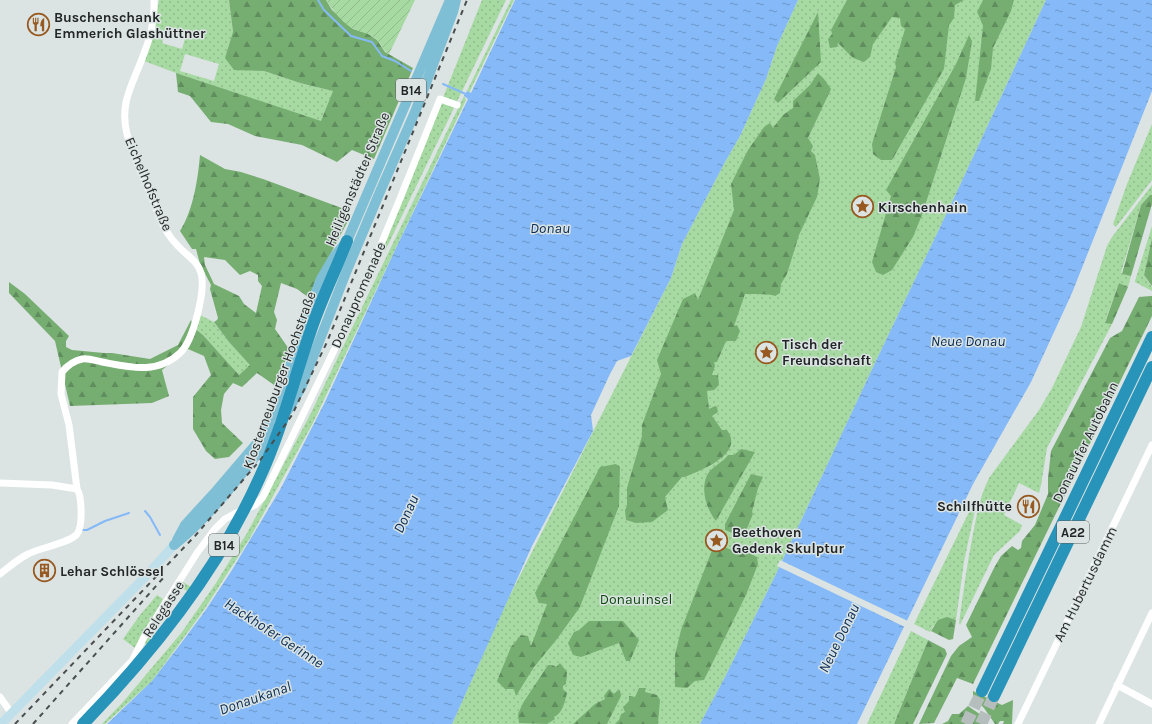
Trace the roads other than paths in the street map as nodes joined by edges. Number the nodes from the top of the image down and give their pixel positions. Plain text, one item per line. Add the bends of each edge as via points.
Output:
1 (154, 0) edge
2 (450, 0) edge
3 (456, 0) edge
4 (457, 105) dead end
5 (347, 241) junction
6 (331, 281) junction
7 (1152, 337) edge
8 (1152, 367) edge
9 (1152, 444) edge
10 (0, 482) edge
11 (77, 489) junction
12 (259, 503) joint
13 (174, 545) junction
14 (0, 574) edge
15 (1152, 613) edge
16 (1117, 685) junction
17 (982, 690) tunnel mouth
18 (994, 696) tunnel mouth
19 (0, 697) edge
20 (1152, 704) edge
21 (12, 714) junction
22 (2, 724) edge
23 (72, 724) edge
24 (83, 724) edge
25 (94, 724) edge
26 (1018, 724) edge
27 (1099, 724) edge

1 - 11 street, Eichelhofstraße via 147,46 126,98 126,126 160,218 174,242 197,265 201,274 202,289 195,323 188,340 182,351 170,360 158,366 142,369 83,359 70,364 62,372 61,394
2 - 5 main road, Heiligenstädter Straße / B14
3 - 13 main road via 415,112 367,221 301,388 281,422 231,487 190,532
4 - 12 street, Donaupromenade via 440,98 355,307
5 - 6 highway, Heiligenstädter Straße / B14
5 - 13 main road via 321,279 268,425 258,442 185,525
6 - 24 highway, Klosterneuburger Hochstraße / B14 via 317,312 260,479 239,520 182,608 139,663
6 - 25 highway, Klosterneuburger Hochstraße / B14 via 316,338 278,455 246,523 184,618 145,668
7 - 17 highway, Donauufer Autobahn / A22
8 - 18 highway, Donauufer Autobahn / A22
9 - 26 street, Am Hubertusdamm
10 - 11 street
11 - 14 street, Eichelhofstraße via 80,496 81,521 77,534 68,540 28,554
12 - 23 street, Relegasse via 225,518 214,530 144,637 132,661
13 - 21 main road
15 - 16 street
16 - 20 street
16 - 27 street
19 - 21 street
21 - 22 main road

